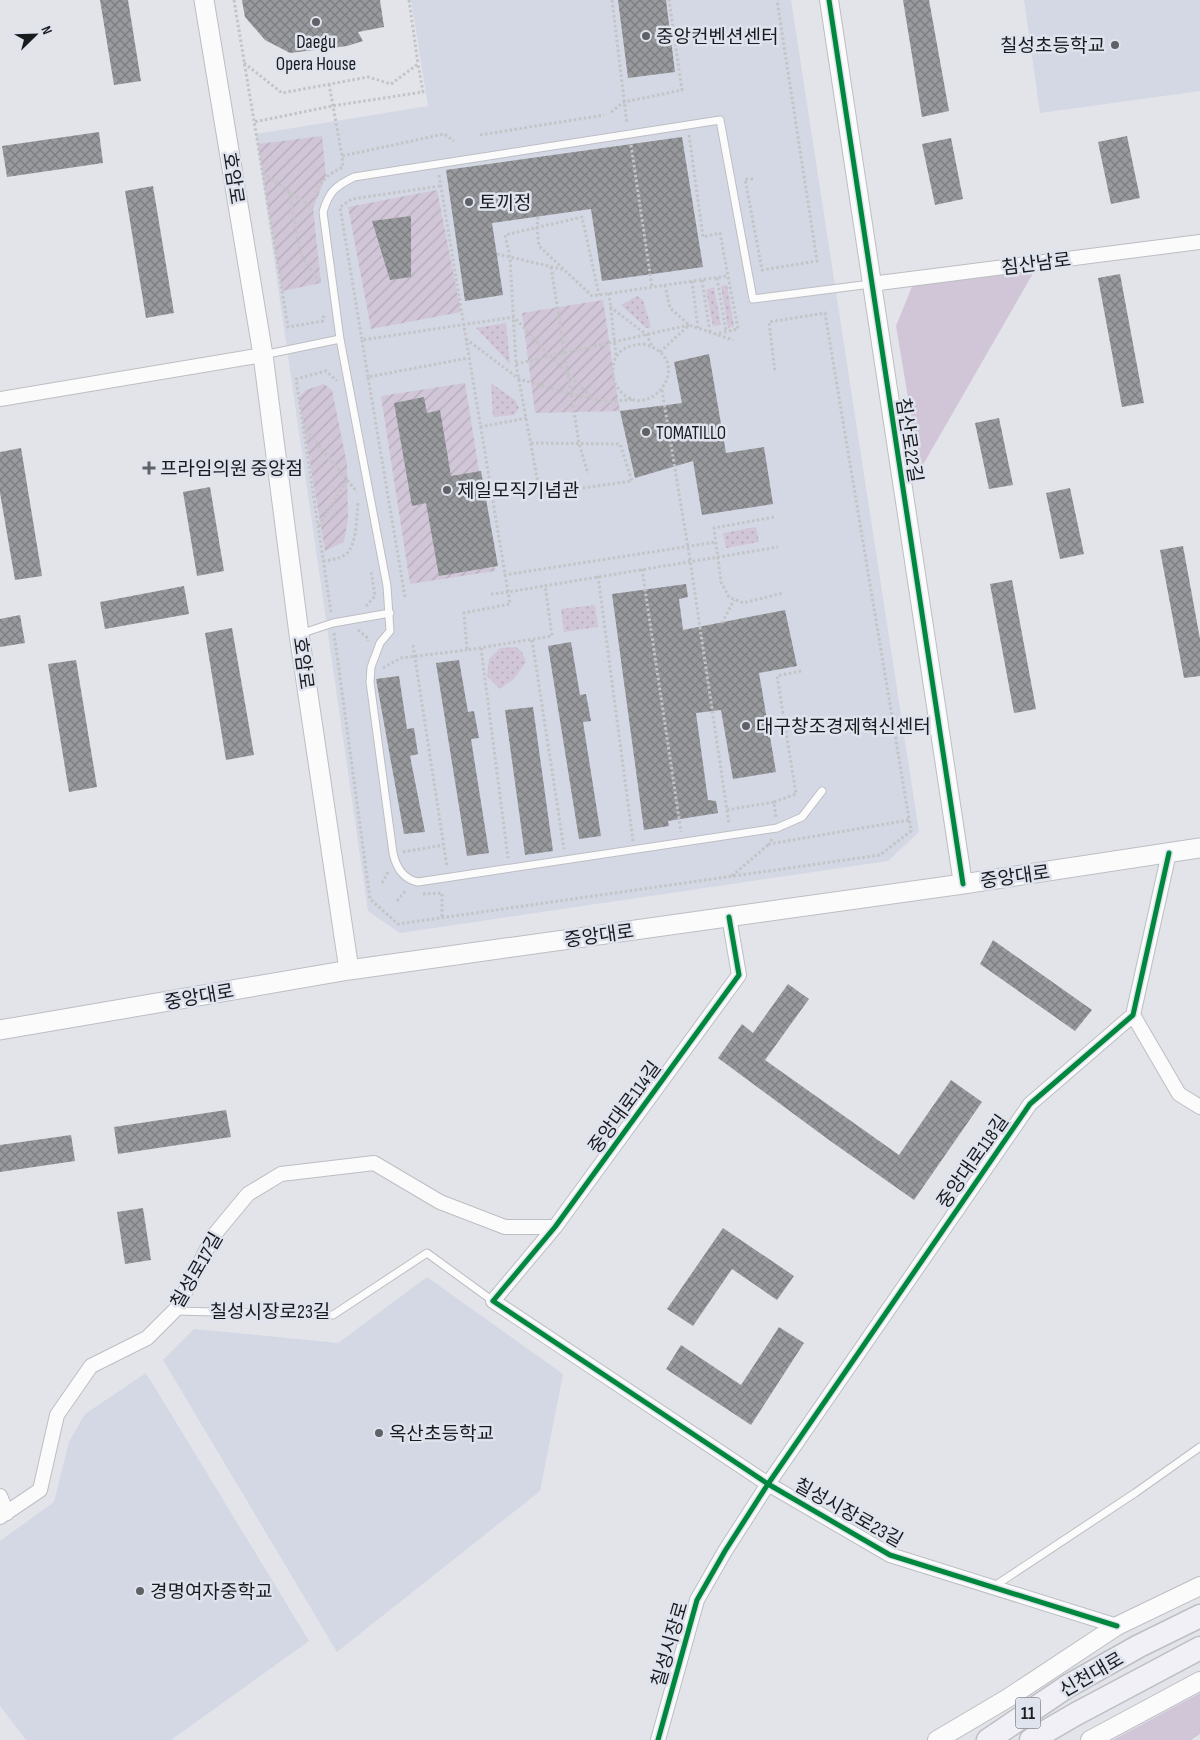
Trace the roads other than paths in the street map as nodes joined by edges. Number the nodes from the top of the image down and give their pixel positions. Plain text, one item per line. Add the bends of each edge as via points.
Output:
1 (204, 0) edge
2 (829, 0) edge
3 (1200, 242) edge
4 (871, 284) junction
5 (340, 339) junction
6 (263, 355) junction
7 (0, 399) edge
8 (390, 613) junction
9 (299, 634) junction
10 (822, 791) dead end
11 (1200, 848) edge
12 (1169, 853) junction
13 (963, 884) junction
14 (729, 916) junction
15 (349, 970) junction
16 (1133, 1015) junction
17 (0, 1030) edge
18 (1200, 1107) edge
19 (554, 1227) junction
20 (493, 1301) junction
21 (175, 1310) junction
22 (1200, 1447) edge
23 (768, 1484) junction
24 (0, 1496) edge
25 (3, 1515) edge
26 (1200, 1586) edge
27 (992, 1587) junction
28 (1200, 1610) edge
29 (1200, 1616) edge
30 (1117, 1626) junction
31 (1139, 1646) junction
32 (1200, 1648) edge
33 (1200, 1654) edge
34 (1162, 1668) junction
35 (1200, 1681) edge
36 (1092, 1739) edge
37 (658, 1740) edge
38 (937, 1740) edge
39 (988, 1740) edge
40 (1031, 1740) edge

1 - 6 main road, 호암로
2 - 4 street, 침산로22길
3 - 4 street, 침산남로
4 - 5 lane via 753,299 720,120 354,177 337,186 327,199 323,212
4 - 13 street, 침산로22길
5 - 6 lane
5 - 8 lane
6 - 7 street
6 - 9 main road, 호암로
8 - 9 lane via 333,623
8 - 10 lane via 390,631 380,643 371,667 370,682 393,853 396,866 410,881 449,878 777,828 802,817
9 - 15 main road, 호암로
11 - 12 main road, 중앙대로
12 - 13 main road, 중앙대로
12 - 16 street
13 - 14 main road, 중앙대로
14 - 15 main road, 중앙대로
14 - 19 street, 중앙대로114길 via 739,975
15 - 17 main road, 중앙대로
16 - 18 street via 1179,1094
16 - 23 street, 중앙대로118길 via 1030,1104
19 - 20 street, 중앙대로114길
19 - 21 street, 칠성로17길 via 505,1227 440,1202 374,1163 281,1174 248,1194 214,1235
20 - 21 lane, 칠성시장로23길 via 427,1253 333,1315
20 - 23 street, 칠성시장로23길
21 - 25 street, 칠성로17길 via 147,1338 91,1366 57,1415 40,1490
22 - 27 lane via 1128,1499
23 - 27 street, 칠성시장로23길 via 890,1555
23 - 37 street, 칠성시장로 via 697,1600
24 - 25 street
26 - 30 street
27 - 30 street, 칠성시장로23길
28 - 31 highway
29 - 31 highway, 신천대로
30 - 38 street via 1008,1698
31 - 39 highway, 신천대로 / 11 via 1068,1686
32 - 34 highway, 신천대로
33 - 34 highway
34 - 40 highway, 신천대로 / 11
35 - 36 street

